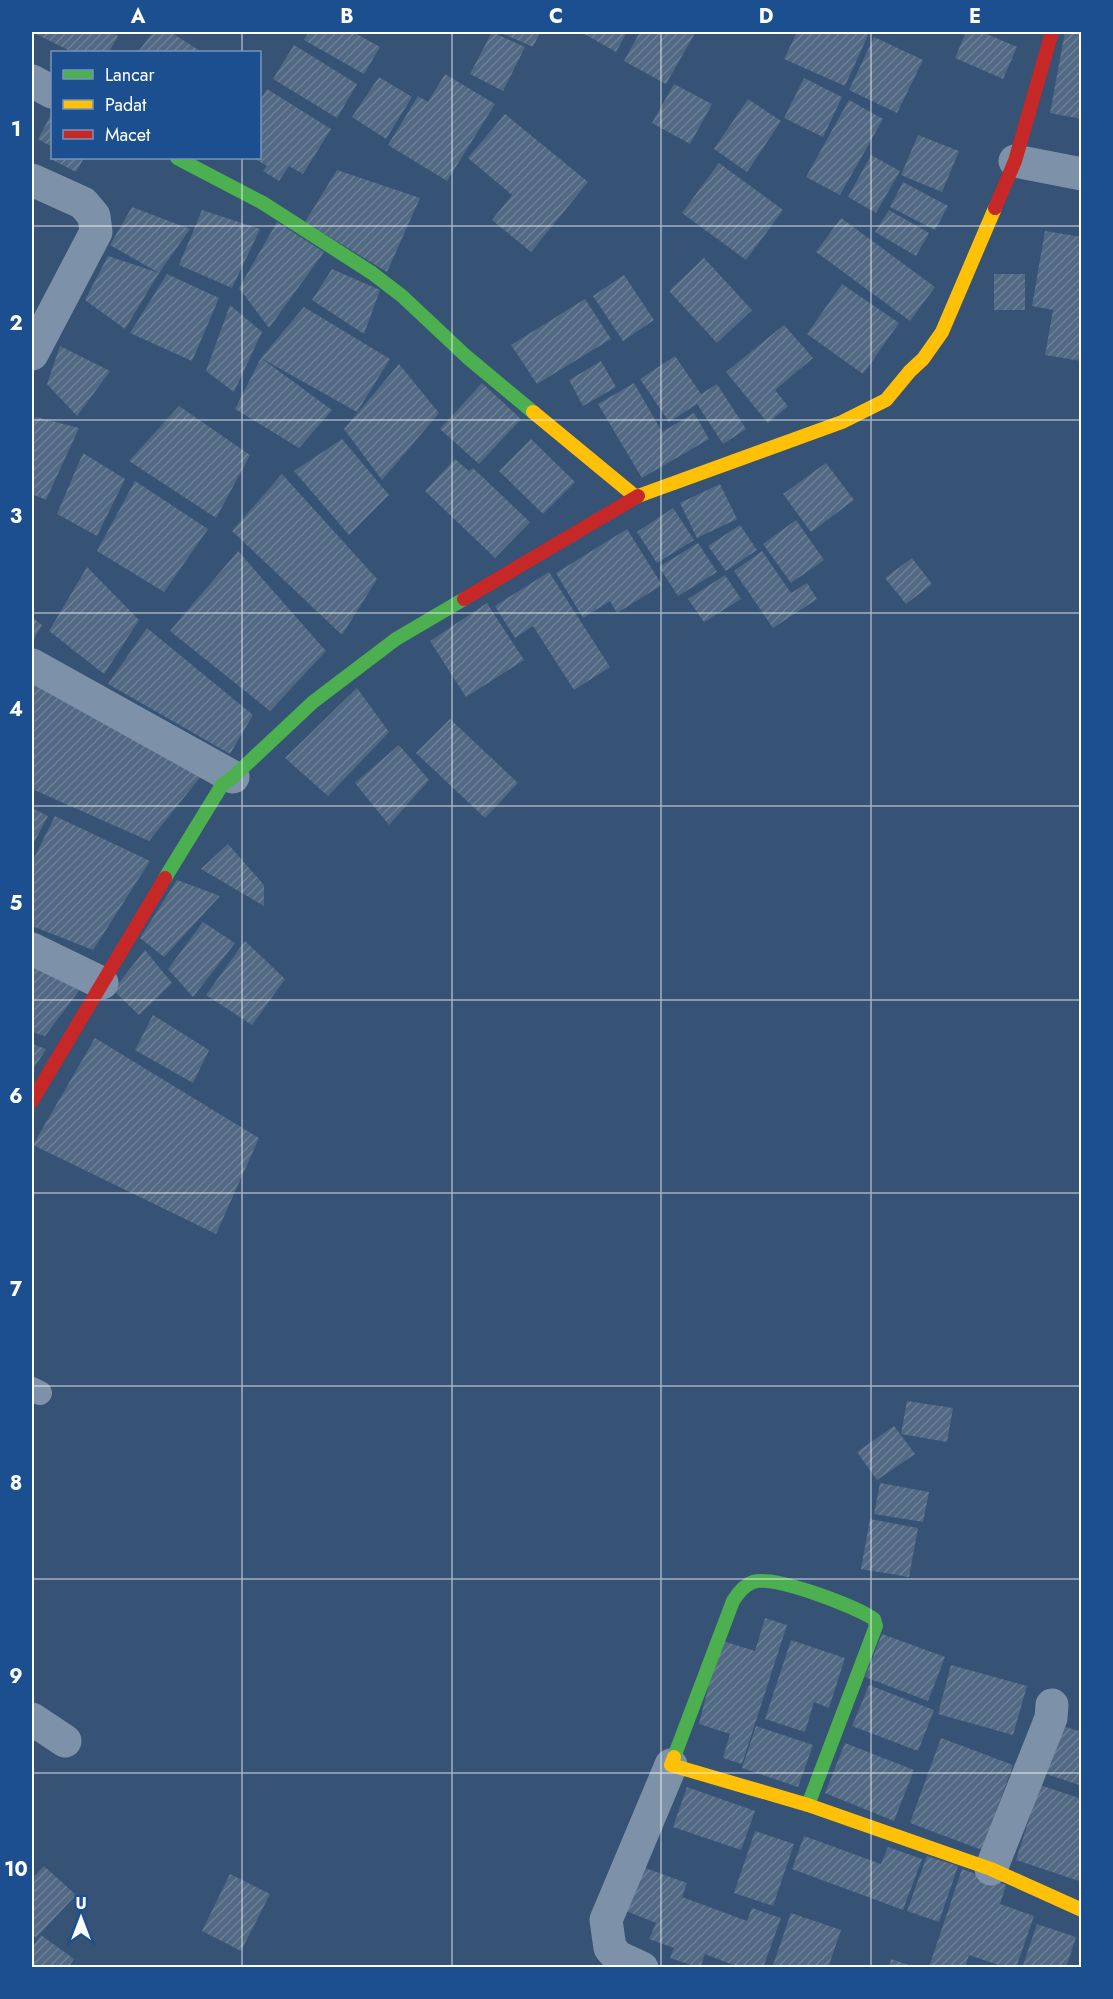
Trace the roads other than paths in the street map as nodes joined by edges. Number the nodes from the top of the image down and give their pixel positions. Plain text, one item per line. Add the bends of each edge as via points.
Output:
1 (1052, 32) edge
2 (32, 81) edge
3 (51, 91) edge
4 (179, 159) edge
5 (1015, 161) junction
6 (1082, 174) edge
7 (32, 180) edge
8 (32, 354) edge
9 (636, 496) junction
10 (32, 665) edge
11 (233, 777) junction
12 (32, 949) edge
13 (102, 983) junction
14 (32, 1101) edge
15 (1052, 1705) dead end
16 (32, 1719) edge
17 (64, 1741) dead end
18 (671, 1765) junction
19 (808, 1804) junction
20 (991, 1869) junction
21 (1082, 1910) edge
22 (642, 1968) edge

1 - 5 street
2 - 3 street
4 - 9 street via 263,203 372,273
5 - 6 street
5 - 9 street via 942,332 886,400 842,423
7 - 8 street via 83,203 94,216 96,232
9 - 11 street via 396,639 313,702
10 - 11 street
11 - 13 street via 215,795
12 - 13 street
13 - 14 street
15 - 20 street via 1051,1718
16 - 17 street
18 - 19 street
18 - 19 street via 733,1601 742,1587 771,1581 865,1613 876,1626
18 - 22 street via 606,1920 610,1948 618,1957
19 - 20 street
20 - 21 street

